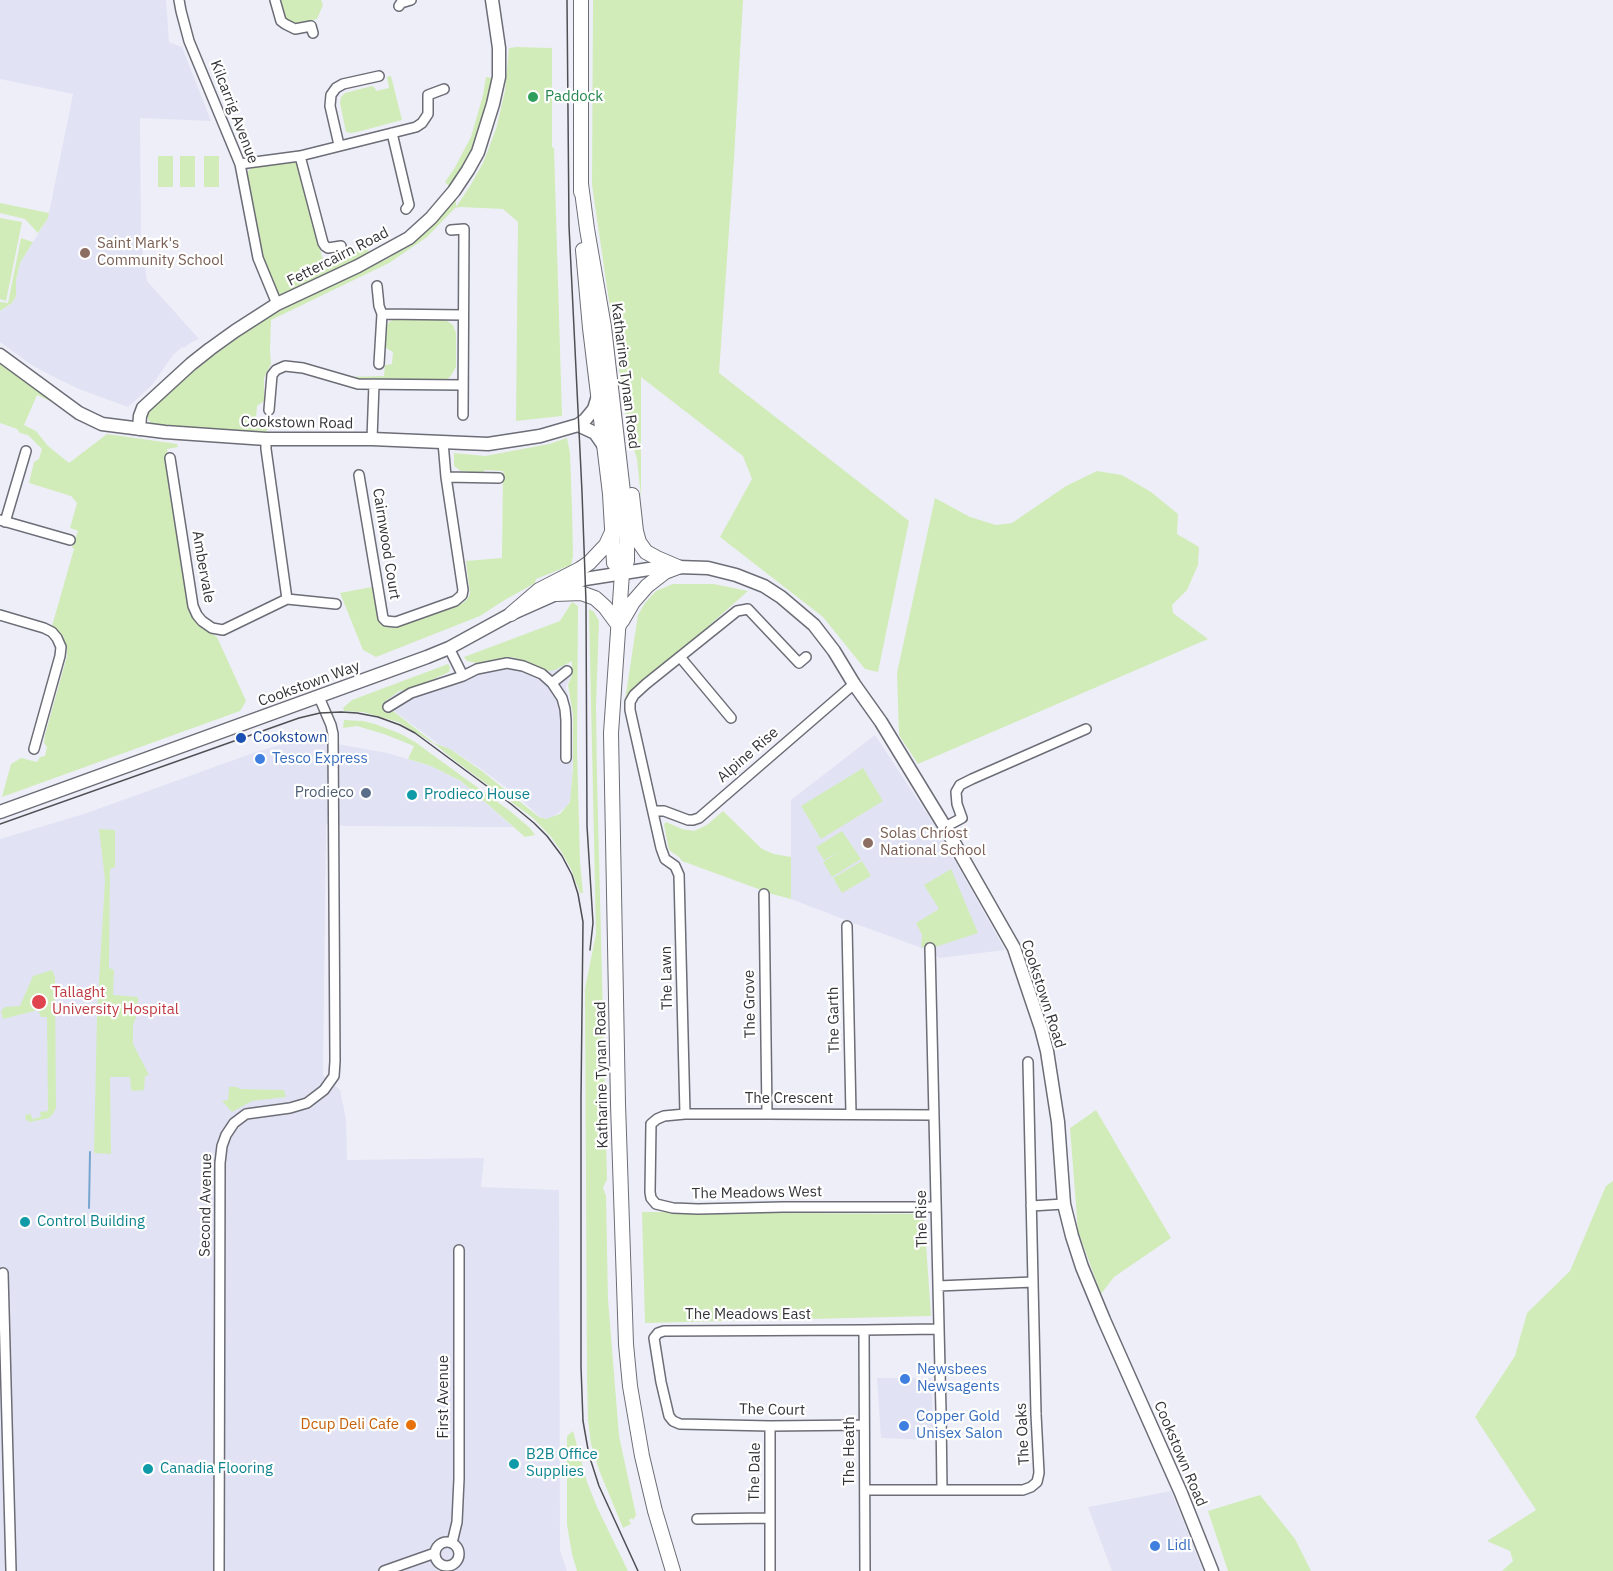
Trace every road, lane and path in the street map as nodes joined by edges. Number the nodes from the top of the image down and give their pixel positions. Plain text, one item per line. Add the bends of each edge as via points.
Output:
1 (179, 0) edge
2 (275, 0) edge
3 (411, 0) edge
4 (492, 0) edge
5 (581, 0) edge
6 (399, 6) dead end
7 (314, 33) dead end
8 (379, 76) dead end
9 (444, 89) dead end
10 (392, 133) junction
11 (339, 145) junction
12 (300, 156) junction
13 (240, 164) junction
14 (581, 184) junction
15 (406, 209) dead end
16 (451, 230) dead end
17 (341, 246) dead end
18 (377, 286) dead end
19 (277, 304) junction
20 (382, 314) junction
21 (463, 315) junction
22 (0, 355) edge
23 (379, 364) dead end
24 (374, 384) junction
25 (462, 385) junction
26 (598, 396) junction
27 (269, 410) dead end
28 (463, 415) dead end
29 (578, 425) junction
30 (139, 429) junction
31 (266, 439) junction
32 (372, 439) junction
33 (443, 442) junction
34 (611, 445) junction
35 (26, 451) dead end
36 (171, 458) dead end
37 (359, 475) dead end
38 (446, 477) junction
39 (499, 478) dead end
40 (2, 521) edge
41 (613, 530) junction
42 (70, 540) dead end
43 (678, 567) junction
44 (622, 573) junction
45 (556, 594) junction
46 (287, 599) junction
47 (336, 604) dead end
48 (511, 614) junction
49 (0, 615) edge
50 (619, 626) junction
51 (449, 648) junction
52 (680, 657) junction
53 (806, 657) dead end
54 (567, 671) dead end
55 (463, 676) junction
56 (552, 683) junction
57 (854, 684) junction
58 (320, 697) junction
59 (388, 707) dead end
60 (730, 718) dead end
61 (1086, 729) dead end
62 (34, 748) dead end
63 (566, 758) dead end
64 (653, 811) junction
65 (0, 812) edge
66 (945, 827) junction
67 (764, 894) dead end
68 (847, 926) dead end
69 (930, 948) dead end
70 (1028, 1062) dead end
71 (685, 1114) junction
72 (767, 1114) junction
73 (851, 1114) junction
74 (934, 1115) junction
75 (650, 1129) joint
76 (1064, 1204) junction
77 (1031, 1206) junction
78 (936, 1207) junction
79 (459, 1250) dead end
80 (3, 1273) dead end
81 (1033, 1282) junction
82 (938, 1286) junction
83 (939, 1329) junction
84 (864, 1330) junction
85 (680, 1424) joint
86 (864, 1425) junction
87 (770, 1426) junction
88 (865, 1490) junction
89 (942, 1490) junction
90 (769, 1518) junction
91 (697, 1519) dead end
92 (452, 1543) junction
93 (435, 1553) junction
94 (455, 1568) edge
95 (8, 1570) edge
96 (219, 1571) edge
97 (384, 1571) edge
98 (673, 1571) edge
99 (770, 1571) edge
100 (865, 1571) edge
101 (1212, 1571) edge

1 - 13 street, Kilcarrig Avenue via 189,42
2 - 7 street via 281,21 295,29 311,26
3 - 6 street
4 - 19 street, Fettercairn Road via 499,41 494,104 478,152 454,191 409,238
5 - 14 main road, Katharine Tynan Road
8 - 11 street via 343,84 331,95
9 - 10 street via 428,95 429,109 422,123
10 - 11 street
10 - 15 street via 409,205
11 - 12 street
12 - 13 street
12 - 17 street via 323,243 328,248
13 - 19 street, Kilcarrig Avenue via 258,258
14 - 26 main road, Katharine Tynan Road via 585,283
14 - 34 main road, Katharine Tynan Road via 604,327
16 - 21 street via 464,229
18 - 20 street
19 - 30 street, Fettercairn Road via 191,364 143,408
20 - 21 street
20 - 23 street
21 - 25 street
22 - 30 street, Cookstown Road via 79,413 102,424
24 - 25 street
24 - 27 street via 358,384 285,366 272,375
24 - 32 street
25 - 28 street
26 - 29 street, Katharine Tynan Road via 594,409
26 - 34 main road, Katharine Tynan Road
29 - 33 street, Cookstown Road via 488,444
29 - 34 street
30 - 31 street, Cookstown Road
31 - 32 street, Cookstown Road
31 - 46 street
32 - 33 street, Cookstown Road
33 - 38 street
34 - 41 main road, Katharine Tynan Road
34 - 43 main road via 629,469 638,540 646,552
34 - 44 main road, Katharine Tynan Road via 627,542 627,561
35 - 40 street
36 - 46 street, Ambervale via 197,615 208,626 223,630
37 - 38 street, Cairnwood Court via 383,618 396,622 462,595
38 - 39 street
40 - 42 street
41 - 44 main road, Katharine Tynan Road via 614,563
41 - 48 main road via 589,563 538,590
43 - 44 street, Cookstown Road
43 - 50 main road via 643,590
43 - 57 street, Cookstown Road via 708,568 736,575 782,597 814,625
44 - 45 street, Cookstown Way via 580,580
44 - 50 main road, Katharine Tynan Road
45 - 48 street, Cookstown Way
45 - 50 main road via 581,593 595,598
46 - 47 street
48 - 51 street, Cookstown Way
49 - 62 street via 52,632 61,647
50 - 98 main road, Katharine Tynan Road via 611,733 626,1344 642,1456
51 - 55 street
51 - 58 street, Cookstown Way
52 - 53 street via 737,611 748,609 799,663
52 - 60 street
52 - 64 street via 630,702
54 - 56 street
55 - 56 street via 507,663 524,666
55 - 59 street via 411,693
56 - 63 street via 565,709
57 - 64 street, Alpine Rise via 699,818 688,820
57 - 66 street, Cookstown Road
58 - 65 street, Cookstown Way
58 - 96 street, Second Avenue via 333,734 334,1076 308,1103 246,1114 234,1123 222,1146
61 - 66 street via 960,785 956,792 962,818
64 - 71 street, The Lawn via 665,859 680,875
66 - 76 street, Cookstown Road via 1014,948 1041,1028 1058,1122
67 - 72 street, The Grove
68 - 73 street, The Garth
69 - 74 street, The Rise
70 - 77 street, The Oaks
71 - 72 street, The Crescent
71 - 75 street, The Crescent via 664,1116
72 - 73 street, The Crescent
73 - 74 street, The Crescent
74 - 78 street, The Rise
75 - 78 street, The Meadows West via 651,1198 662,1206
76 - 77 street
76 - 101 street, Cookstown Road via 1082,1267
77 - 81 street, The Oaks
78 - 82 street, The Rise
79 - 92 street, First Avenue via 459,1479
80 - 95 street
81 - 82 street
81 - 89 street, The Oaks via 1040,1473 1037,1482 1023,1490
82 - 83 street, The Rise
83 - 84 street, The Meadows East
83 - 89 street, The Rise
84 - 85 street, The Meadows East via 658,1333 654,1338 669,1416
84 - 86 street, The Heath
85 - 87 street, The Court
86 - 87 street, The Court
86 - 88 street, The Heath
87 - 90 street, The Dale
88 - 89 street, The Oaks
88 - 100 street, The Heath
90 - 91 street, The Dale
90 - 99 street, The Dale
92 - 93 street via 441,1544
92 - 94 street via 459,1551
93 - 94 street via 437,1561
93 - 97 street

